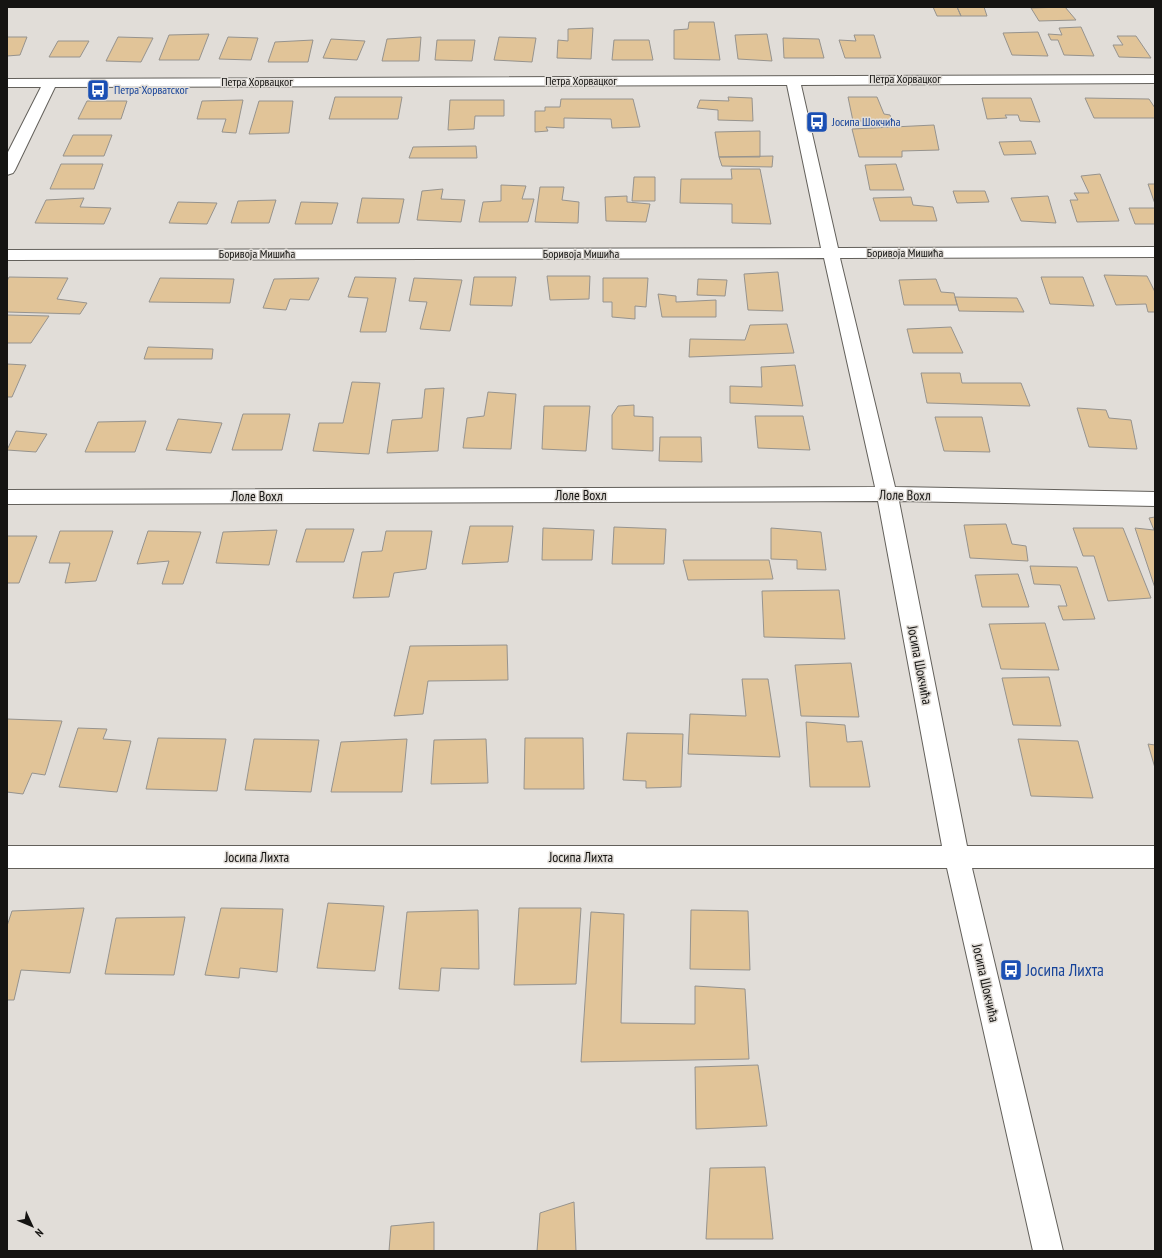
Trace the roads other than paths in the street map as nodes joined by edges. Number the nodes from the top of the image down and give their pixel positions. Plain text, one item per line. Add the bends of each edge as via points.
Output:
1 (1155, 79) edge
2 (793, 80) junction
3 (7, 83) edge
4 (50, 83) junction
5 (7, 170) edge
6 (1155, 252) edge
7 (831, 254) junction
8 (7, 255) edge
9 (887, 494) junction
10 (7, 497) edge
11 (1155, 499) edge
12 (7, 857) edge
13 (1155, 857) edge
14 (957, 858) junction
15 (1048, 1251) edge

1 - 2 street, Петра Хорвацког
2 - 4 street, Петра Хорвацког
2 - 7 street, Јосипа Шокчића
3 - 4 street, Петра Хорвацког
4 - 5 street
6 - 7 street, Боривоја Мишића
7 - 8 street, Боривоја Мишића
7 - 9 street, Јосипа Шокчића
9 - 10 street, Лоле Вохл
9 - 11 street, Лоле Вохл
9 - 14 street, Јосипа Шокчића
12 - 14 street, Јосипа Лихта
13 - 14 street, Јосипа Лихта
14 - 15 street, Јосипа Шокчића

